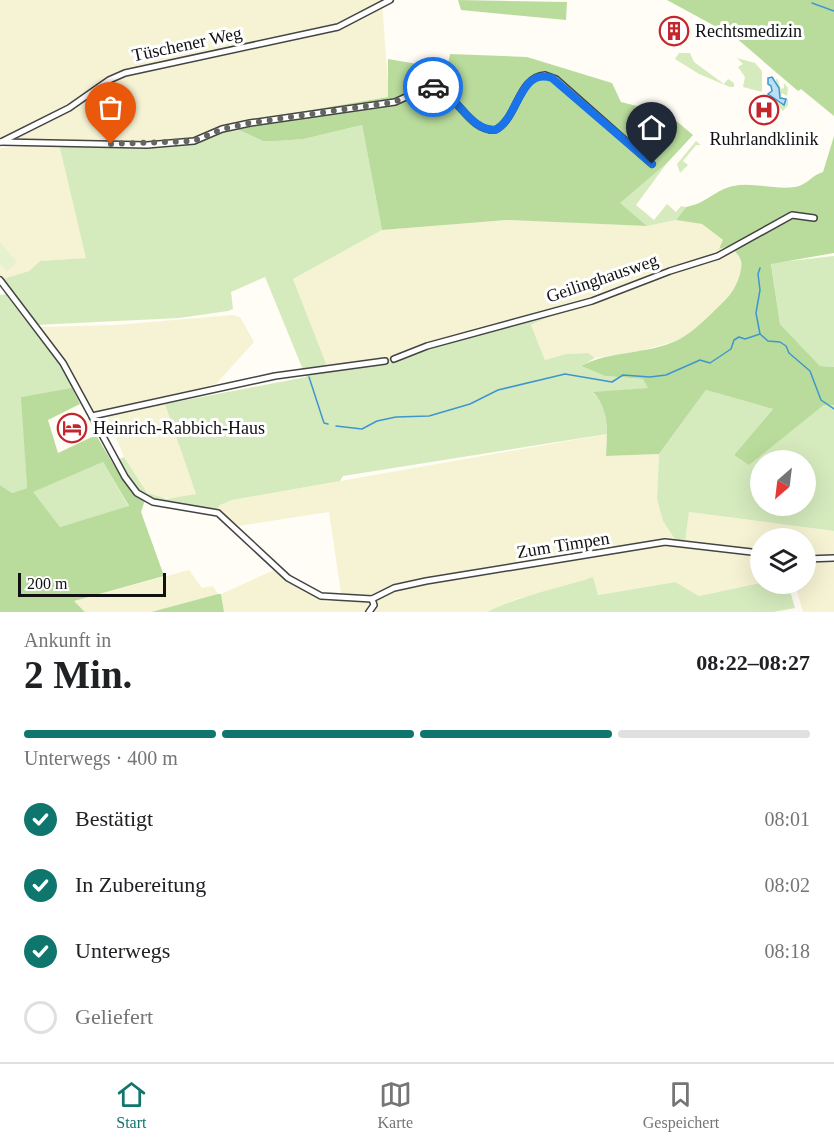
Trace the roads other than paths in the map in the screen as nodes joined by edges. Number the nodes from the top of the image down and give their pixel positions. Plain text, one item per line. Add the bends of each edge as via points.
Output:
1 (390, 0) edge
2 (1, 143) edge
3 (652, 164) dead end
4 (814, 218) dead end
5 (0, 280) edge
6 (394, 359) dead end
7 (385, 361) dead end
8 (92, 416) junction
9 (750, 552) edge
10 (834, 558) edge
11 (816, 559) edge
12 (372, 599) junction
13 (369, 612) edge

1 - 2 street, Tüschener Weg via 338,27 125,73
2 - 3 street via 147,145 194,141 250,123 395,102 428,87 444,92 485,129 495,130 506,123 531,80 545,75 556,79
4 - 6 street, Geilinghausweg via 792,215 718,256 592,301 427,346
5 - 8 street via 63,363
7 - 8 street via 275,376
8 - 12 street via 125,477 142,496 158,503 218,513 288,578 321,596
9 - 12 street, Zum Timpen via 665,542 426,581 382,592
10 - 11 street
12 - 13 street via 374,604

